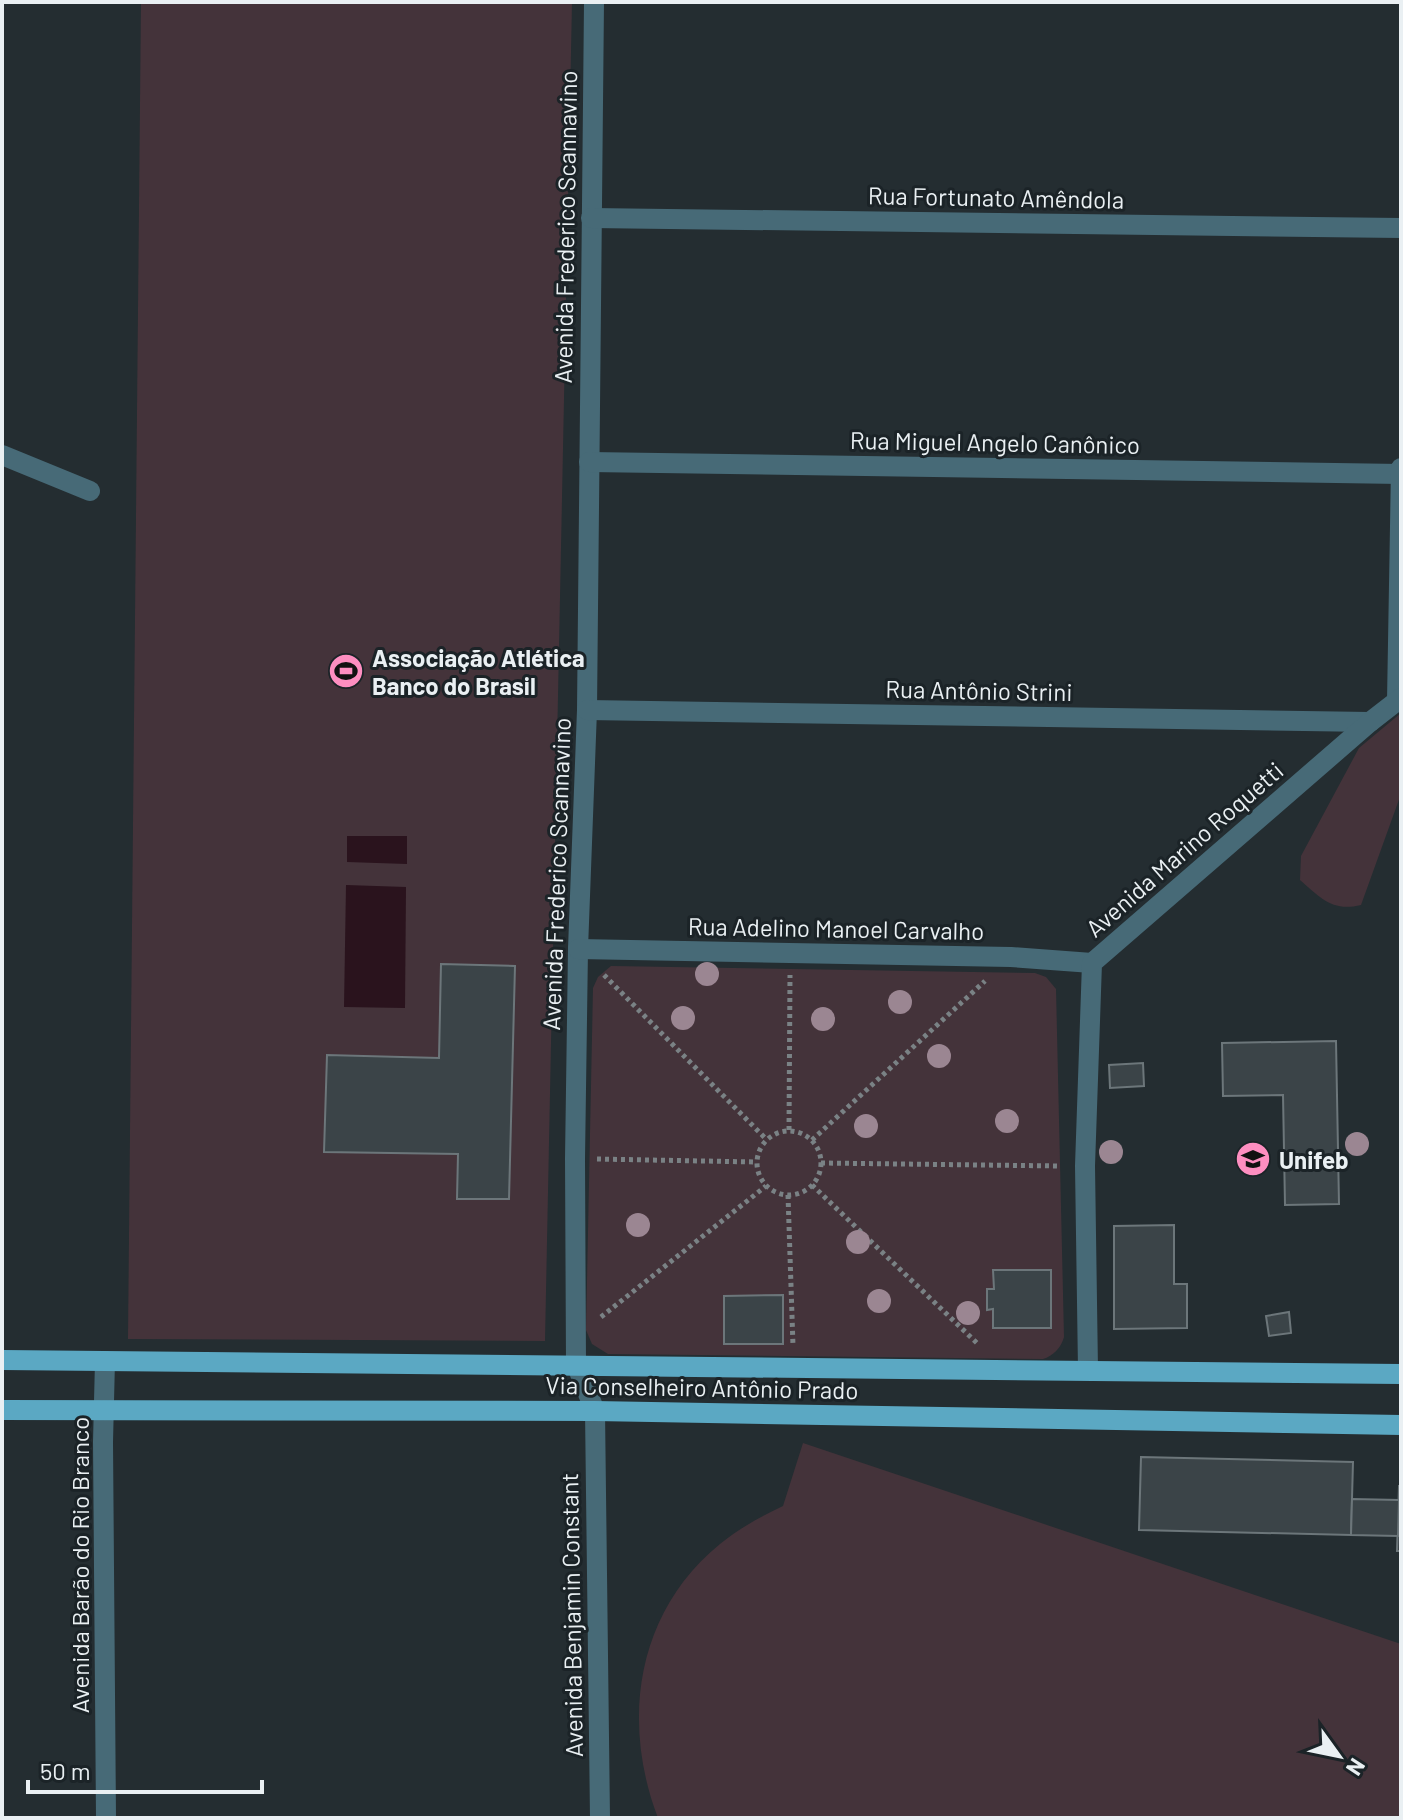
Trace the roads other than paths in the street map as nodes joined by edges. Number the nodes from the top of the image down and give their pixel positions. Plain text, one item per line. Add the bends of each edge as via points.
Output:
1 (594, 2) edge
2 (591, 218) junction
3 (1401, 228) edge
4 (2, 455) edge
5 (589, 462) junction
6 (1401, 471) edge
7 (90, 491) dead end
8 (1399, 700) edge
9 (587, 710) junction
10 (1370, 722) junction
11 (578, 949) junction
12 (1092, 963) junction
13 (2, 1360) edge
14 (105, 1361) junction
15 (576, 1364) junction
16 (1088, 1370) junction
17 (1401, 1374) edge
18 (2, 1410) edge
19 (105, 1411) junction
20 (595, 1411) junction
21 (1401, 1425) edge
22 (106, 1818) edge
23 (600, 1818) edge

1 - 2 street, Avenida Frederico Scannavino
2 - 3 street, Rua Fortunato Amêndola
2 - 5 street, Avenida Frederico Scannavino
4 - 7 street
5 - 6 street, Rua Miguel Angelo Canônico
5 - 9 street, Avenida Frederico Scannavino
6 - 8 street
8 - 10 street, Avenida Marino Roquetti
9 - 10 street, Rua Antônio Strini
9 - 11 street, Avenida Frederico Scannavino
10 - 12 street, Avenida Marino Roquetti
11 - 12 street, Rua Adelino Manoel Carvalho
11 - 15 street, Avenida Frederico Scannavino
12 - 16 street, Avenida Marino Roquetti via 1085,1166
13 - 14 main road, Via Conselheiro Antônio Prado
14 - 15 main road, Via Conselheiro Antônio Prado
14 - 19 street, Avenida Barão do Rio Branco
15 - 16 main road, Via Conselheiro Antônio Prado
15 - 20 street
16 - 17 main road, Via Conselheiro Antônio Prado
18 - 19 main road, Via Conselheiro Antônio Prado
19 - 20 main road, Via Conselheiro Antônio Prado
19 - 22 street, Avenida Barão do Rio Branco
20 - 21 main road, Via Conselheiro Antônio Prado
20 - 23 street, Avenida Benjamin Constant

